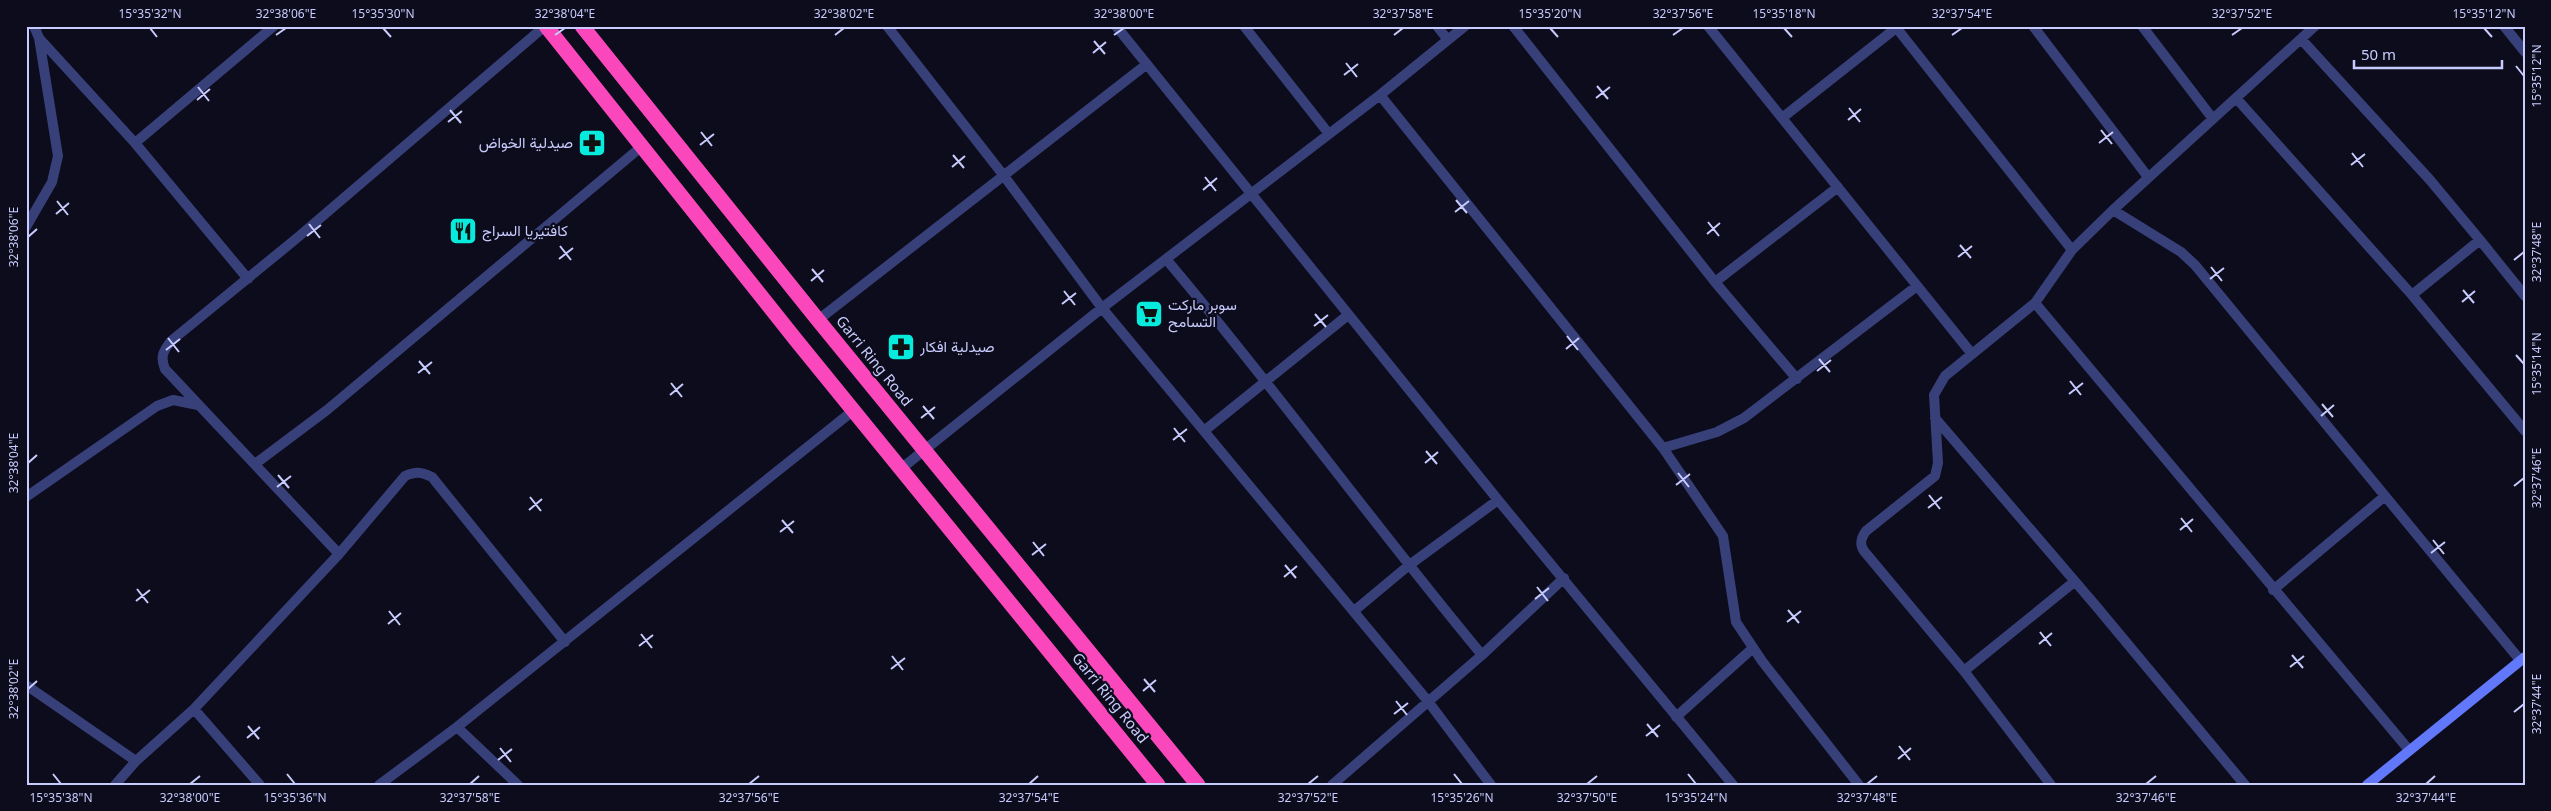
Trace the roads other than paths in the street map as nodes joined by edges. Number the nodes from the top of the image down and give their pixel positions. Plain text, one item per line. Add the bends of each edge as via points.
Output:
1 (34, 26) edge
2 (274, 26) edge
3 (545, 26) edge
4 (582, 26) edge
5 (887, 26) edge
6 (1116, 26) edge
7 (1244, 26) edge
8 (1437, 26) edge
9 (1465, 26) edge
10 (1513, 26) edge
11 (1708, 26) edge
12 (2032, 26) edge
13 (2142, 26) edge
14 (2315, 26) edge
15 (2504, 26) edge
16 (1895, 27) edge
17 (39, 38) junction
18 (2302, 39) junction
19 (1448, 40) junction
20 (2525, 52) edge
21 (1147, 64) junction
22 (1380, 95) junction
23 (2236, 98) junction
24 (1782, 118) junction
25 (2213, 119) junction
26 (1329, 134) junction
27 (135, 143) junction
28 (641, 147) junction
29 (1004, 176) junction
30 (2148, 177) junction
31 (1838, 187) junction
32 (1250, 193) junction
33 (2113, 210) junction
34 (26, 227) edge
35 (2480, 240) junction
36 (2072, 250) junction
37 (1166, 258) junction
38 (248, 279) junction
39 (1715, 282) junction
40 (1917, 286) junction
41 (2412, 294) junction
42 (2525, 296) edge
43 (2035, 303) junction
44 (1102, 308) junction
45 (1348, 315) junction
46 (818, 320) junction
47 (1972, 354) junction
48 (1797, 379) junction
49 (1264, 381) junction
50 (198, 405) junction
51 (854, 410) junction
52 (1935, 418) junction
53 (1204, 431) junction
54 (2525, 431) edge
55 (1663, 448) junction
56 (925, 450) junction
57 (255, 464) junction
58 (902, 468) junction
59 (2385, 496) junction
60 (26, 497) edge
61 (1498, 500) junction
62 (339, 554) junction
63 (1408, 566) junction
64 (1564, 578) junction
65 (2074, 582) junction
66 (2273, 590) junction
67 (1354, 611) junction
68 (565, 642) junction
69 (1754, 648) junction
70 (1482, 655) junction
71 (2523, 658) edge
72 (1964, 670) junction
73 (26, 685) edge
74 (1427, 700) junction
75 (194, 709) junction
76 (1676, 717) junction
77 (458, 727) junction
78 (2409, 750) junction
79 (136, 761) junction
80 (115, 785) edge
81 (260, 785) edge
82 (379, 785) edge
83 (518, 785) edge
84 (1158, 785) edge
85 (1198, 785) edge
86 (1332, 785) edge
87 (1491, 785) edge
88 (1733, 785) edge
89 (1859, 785) edge
90 (2051, 785) edge
91 (2245, 785) edge
92 (2367, 785) edge

1 - 17 street
2 - 27 street
3 - 28 highway, Garri Ring Road
3 - 38 street
4 - 46 highway, Garri Ring Road
5 - 29 street
6 - 21 street
7 - 26 street
8 - 19 street
9 - 19 street
10 - 39 street
11 - 24 street
12 - 30 street
13 - 25 street
14 - 18 street
15 - 20 street
16 - 24 street
16 - 36 street
17 - 27 street
17 - 34 street via 58,156 52,182
18 - 23 street
18 - 35 street
19 - 22 street
21 - 29 street
21 - 32 street
22 - 26 street
22 - 55 street
23 - 25 street
23 - 41 street
24 - 31 street
25 - 30 street
26 - 32 street
27 - 38 street
28 - 51 highway, Garri Ring Road
28 - 57 street via 327,410
29 - 44 street
29 - 46 street
30 - 33 street
31 - 39 street
31 - 40 street
32 - 37 street
32 - 45 street
33 - 36 street
33 - 59 street via 2181,252 2195,265
35 - 41 street
35 - 42 street
36 - 43 street
37 - 44 street
37 - 49 street
38 - 50 street via 163,351 161,361 165,370
39 - 48 street
40 - 47 street
40 - 48 street
41 - 54 street
43 - 47 street
43 - 66 street
44 - 53 street
44 - 56 street
45 - 49 street
45 - 61 street
46 - 56 highway, Garri Ring Road
47 - 52 street via 1938,386 1934,395
48 - 55 street via 1729,427
49 - 53 street
49 - 63 street
50 - 57 street
50 - 60 street via 173,400 157,406
51 - 58 highway, Garri Ring Road
51 - 68 street
52 - 65 street
52 - 72 street via 1938,463 1934,476 1866,531 1861,547
53 - 67 street
55 - 69 street via 1723,536 1736,622
56 - 58 street
56 - 85 highway, Garri Ring Road
57 - 62 street
58 - 84 highway, Garri Ring Road
59 - 66 street
59 - 71 street
61 - 63 street
61 - 64 street
62 - 68 street via 405,476 422,472 432,477
62 - 75 street
63 - 67 street
63 - 70 street
64 - 70 street
64 - 76 street
65 - 72 street
65 - 91 street
66 - 78 street
67 - 74 street
68 - 77 street
69 - 76 street
69 - 89 street
70 - 74 street
71 - 78 main road
72 - 90 street
73 - 79 street
74 - 86 street
74 - 87 street
75 - 79 street
75 - 81 street
76 - 88 street
77 - 82 street
77 - 83 street
78 - 92 main road
79 - 80 street

